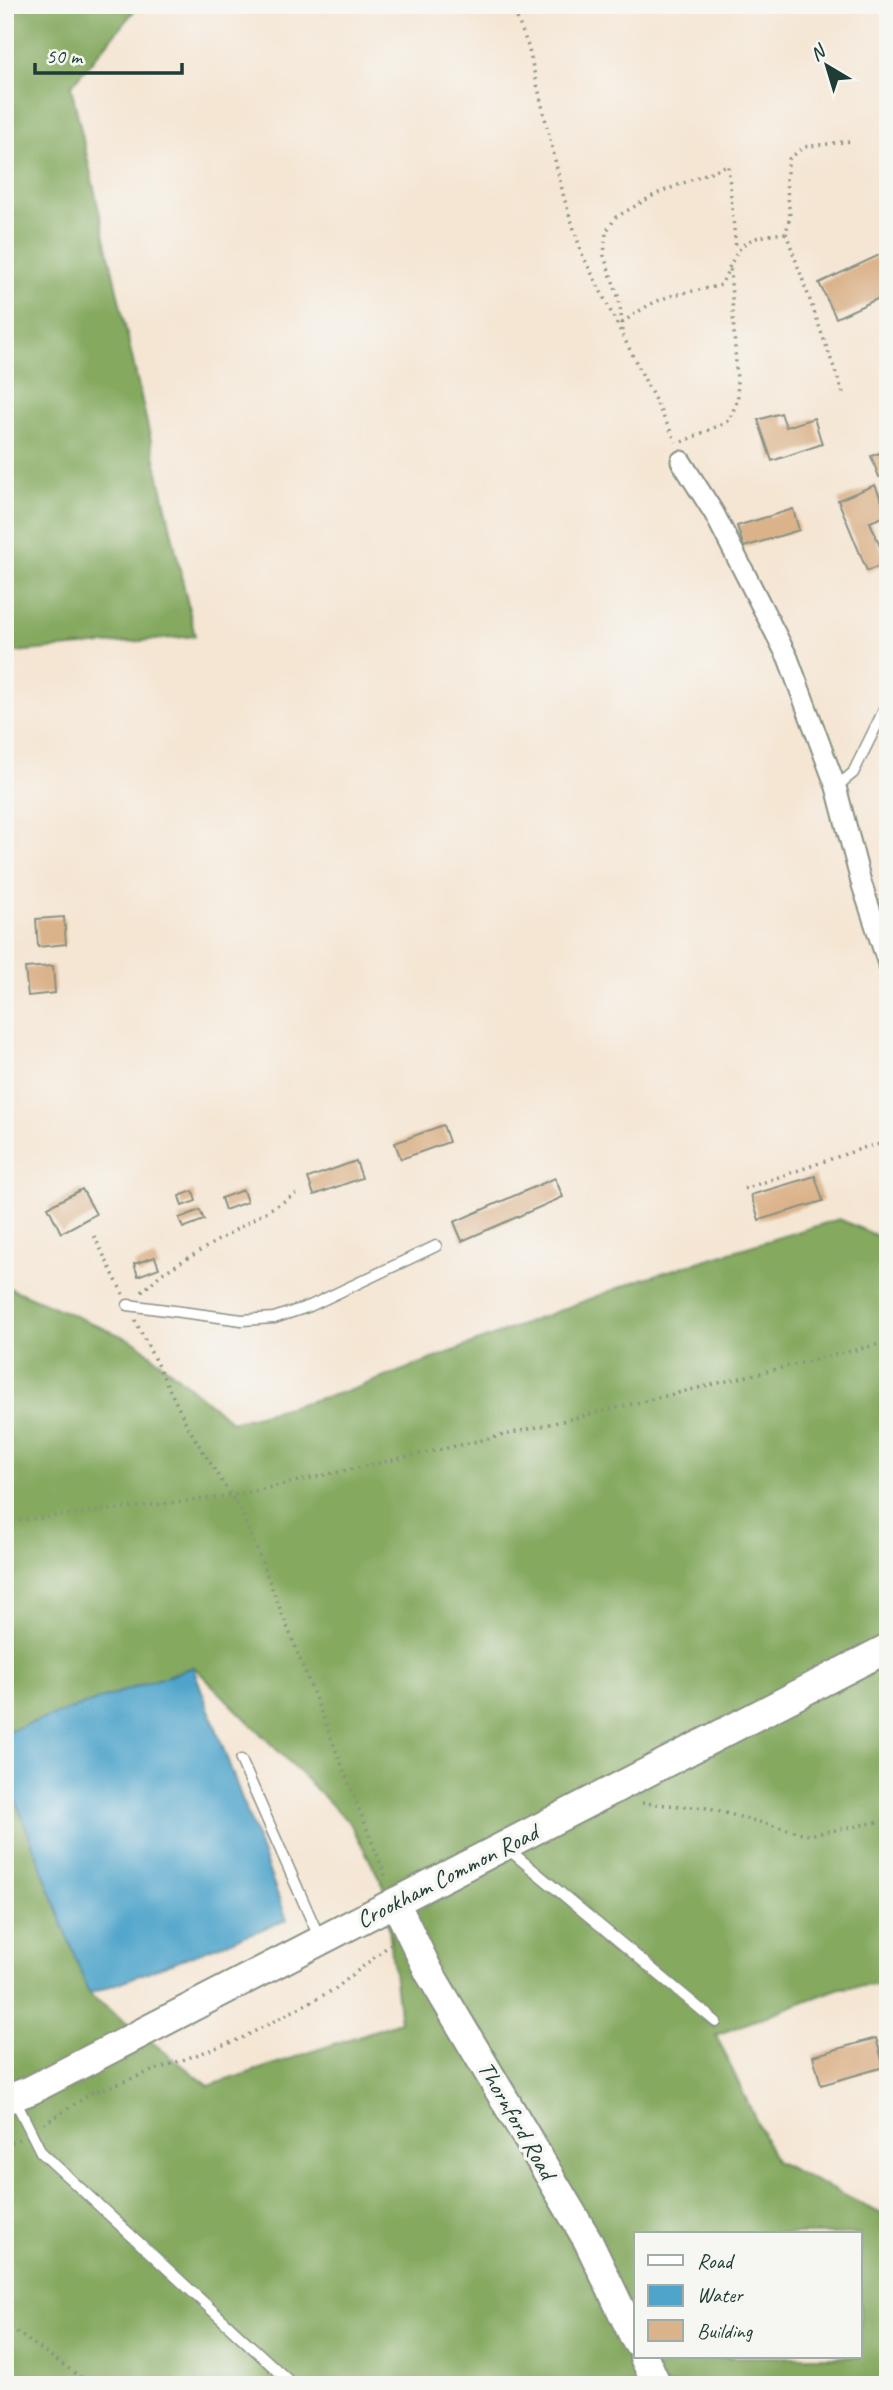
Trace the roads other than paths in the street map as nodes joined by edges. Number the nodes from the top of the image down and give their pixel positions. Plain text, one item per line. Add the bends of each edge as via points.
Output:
1 (681, 461) dead end
2 (888, 702) edge
3 (836, 786) junction
4 (888, 964) edge
5 (436, 1246) dead end
6 (128, 1305) road end
7 (888, 1648) edge
8 (241, 1760) dead end
9 (505, 1846) junction
10 (395, 1902) junction
11 (321, 1941) junction
12 (716, 2022) dead end
13 (9, 2099) edge
14 (634, 2336) edge
15 (644, 2358) edge
16 (293, 2385) edge
17 (657, 2385) edge

1 - 3 street via 789,658
2 - 3 lane via 853,773
3 - 4 street
5 - 6 lane via 310,1306 274,1318 242,1320
7 - 9 street, Crookham Common Road
8 - 11 lane
9 - 10 street, Crookham Common Road
9 - 12 lane
10 - 11 street, Crookham Common Road
10 - 14 street, Thornford Road via 429,1972 587,2239
11 - 13 street, Crookham Common Road
13 - 16 lane via 41,2152
15 - 17 street

